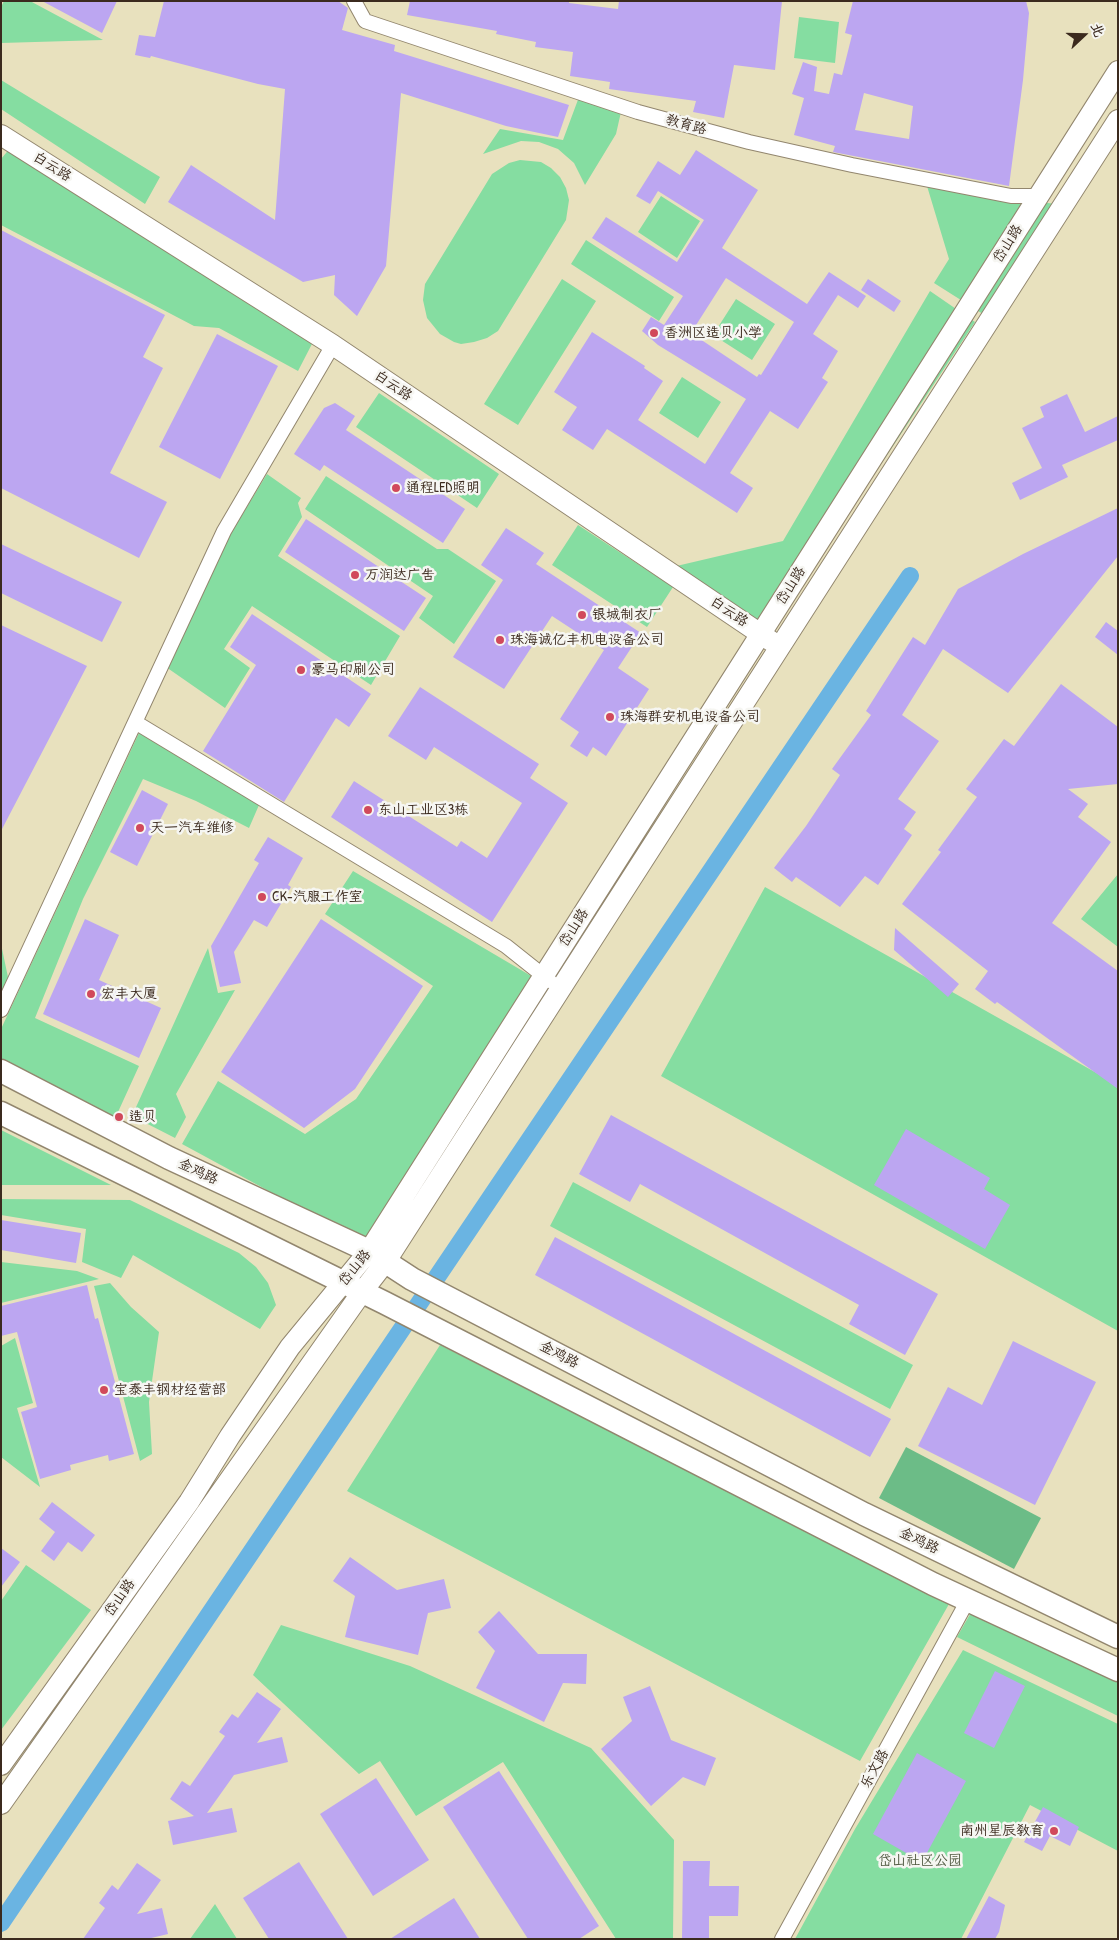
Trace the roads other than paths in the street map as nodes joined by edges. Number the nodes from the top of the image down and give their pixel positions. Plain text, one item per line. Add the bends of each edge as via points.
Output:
1 (354, 1) edge
2 (1118, 70) edge
3 (1118, 120) edge
4 (1, 135) edge
5 (1038, 196) junction
6 (333, 345) junction
7 (761, 634) junction
8 (779, 646) junction
9 (135, 722) junction
10 (544, 976) junction
11 (560, 989) junction
12 (1, 1010) edge
13 (1, 1071) edge
14 (1, 1113) edge
15 (378, 1256) junction
16 (352, 1288) junction
17 (968, 1600) junction
18 (1118, 1637) edge
19 (1118, 1670) edge
20 (1, 1766) edge
21 (1, 1804) edge
22 (782, 1939) edge

1 - 5 street, 教育路 via 365,22 638,112 852,165 1011,196
2 - 5 street, 岱山路
3 - 8 street, 岱山路
4 - 6 street, 白云路
5 - 7 street, 岱山路
6 - 7 street, 白云路
6 - 9 street via 224,531
7 - 8 street, 白云路
7 - 10 street, 岱山路
8 - 11 street, 岱山路
9 - 10 street via 506,946
9 - 12 street
10 - 11 street
10 - 15 street, 岱山路
11 - 15 street, 岱山路
13 - 15 main road, 金鸡路 via 170,1158
14 - 16 main road
15 - 16 street, 岱山路
15 - 18 main road, 金鸡路 via 412,1280 864,1514
16 - 17 main road
16 - 20 street, 岱山路 via 290,1347 189,1502
16 - 21 street, 岱山路
17 - 19 main road
17 - 22 street, 乐文路

